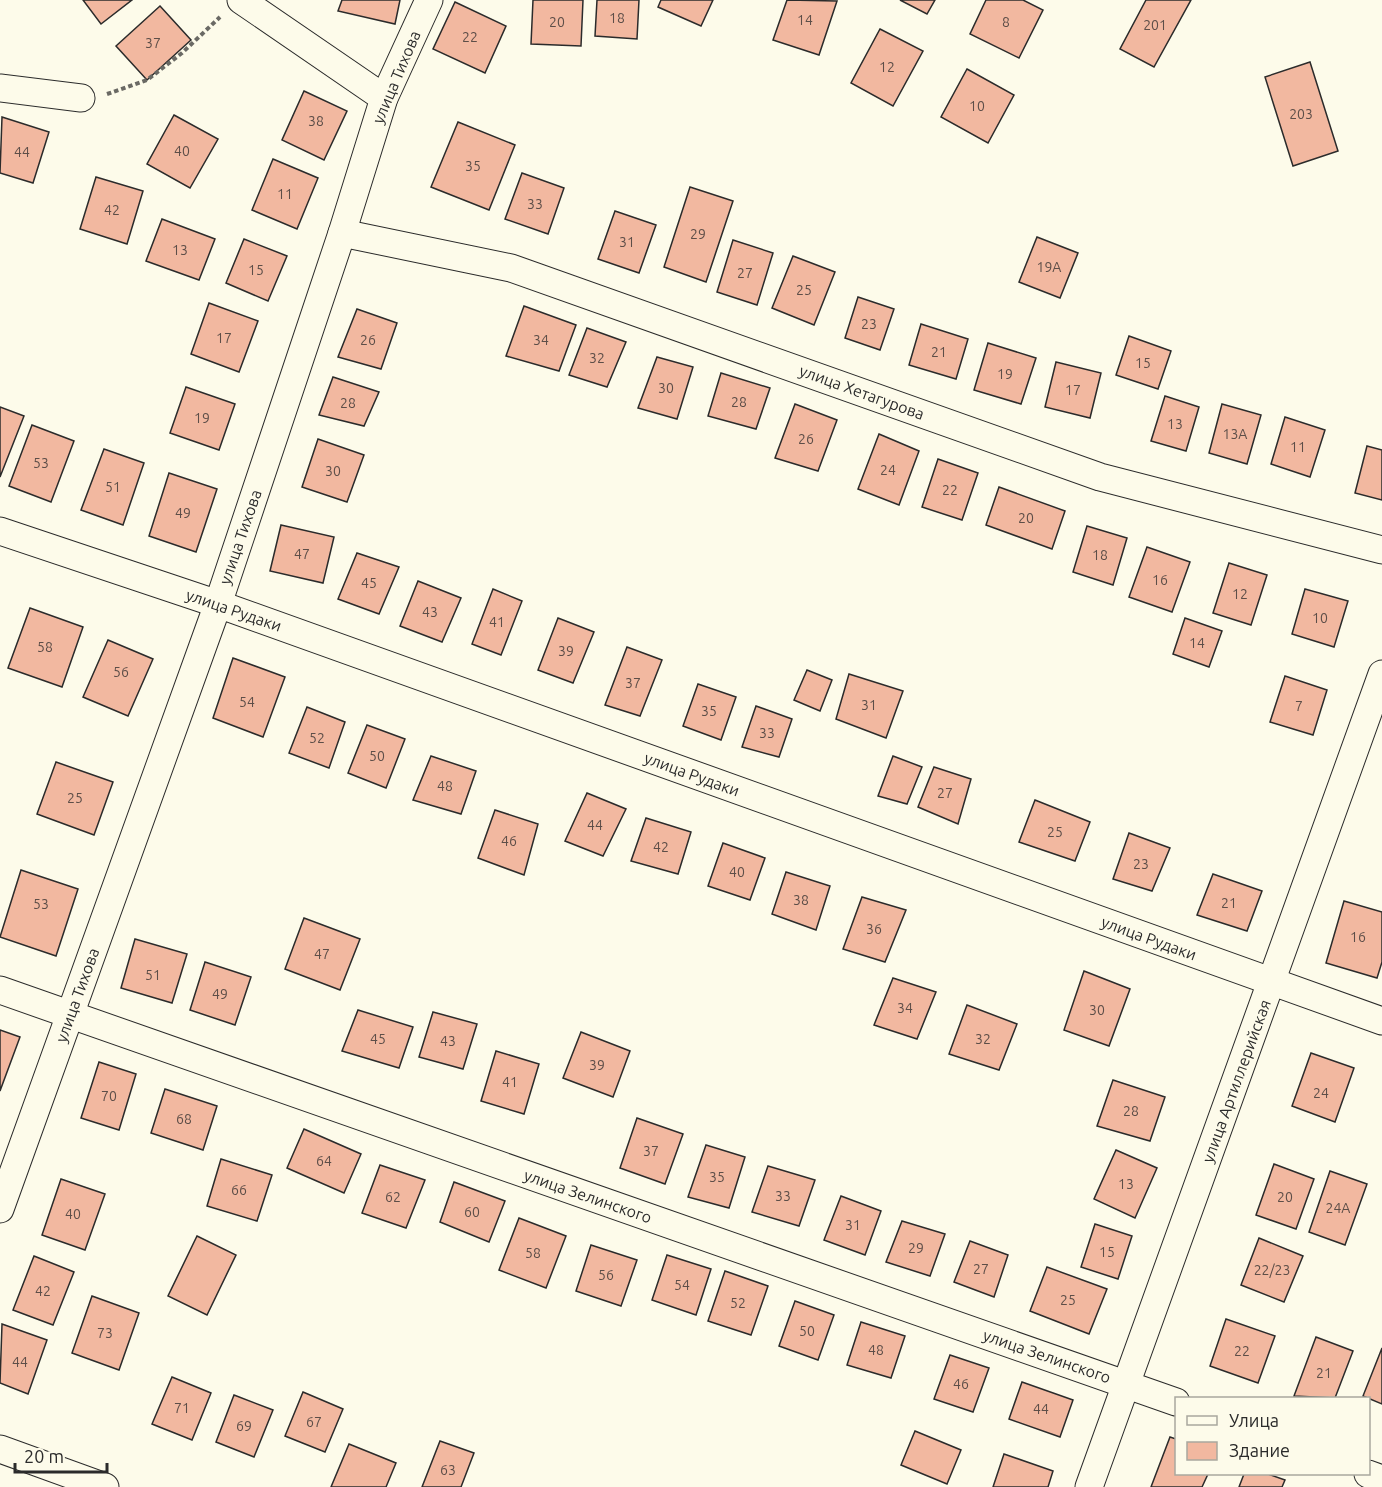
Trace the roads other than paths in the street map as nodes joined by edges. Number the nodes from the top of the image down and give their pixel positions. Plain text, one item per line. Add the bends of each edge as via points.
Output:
1 (429, 0) edge
2 (232, 8) edge
3 (0, 88) edge
4 (81, 98) road end
5 (384, 98) junction
6 (342, 233) junction
7 (0, 531) edge
8 (1382, 550) edge
9 (218, 604) junction
10 (1382, 674) edge
11 (1271, 981) junction
12 (0, 990) edge
13 (70, 1015) junction
14 (1382, 1021) edge
15 (0, 1209) edge
16 (1127, 1384) junction
17 (1175, 1402) edge
18 (0, 1449) edge
19 (105, 1487) edge
20 (1089, 1487) edge

1 - 5 street, улица Тихова
2 - 5 street
3 - 4 street
5 - 6 street, улица Тихова
6 - 8 street, улица Хетагурова via 511,268 1100,477
6 - 9 street, улица Тихова
7 - 9 street, улица Рудаки
9 - 11 street, улица Рудаки
9 - 13 street, улица Тихова
10 - 11 street, улица Артиллерийская
11 - 14 street, улица Рудаки
11 - 16 street, улица Артиллерийская
12 - 13 street, улица Зелинского
13 - 15 street, улица Тихова
13 - 16 street, улица Зелинского
16 - 17 street, улица Зелинского
16 - 20 street, улица Артиллерийская
18 - 19 street

